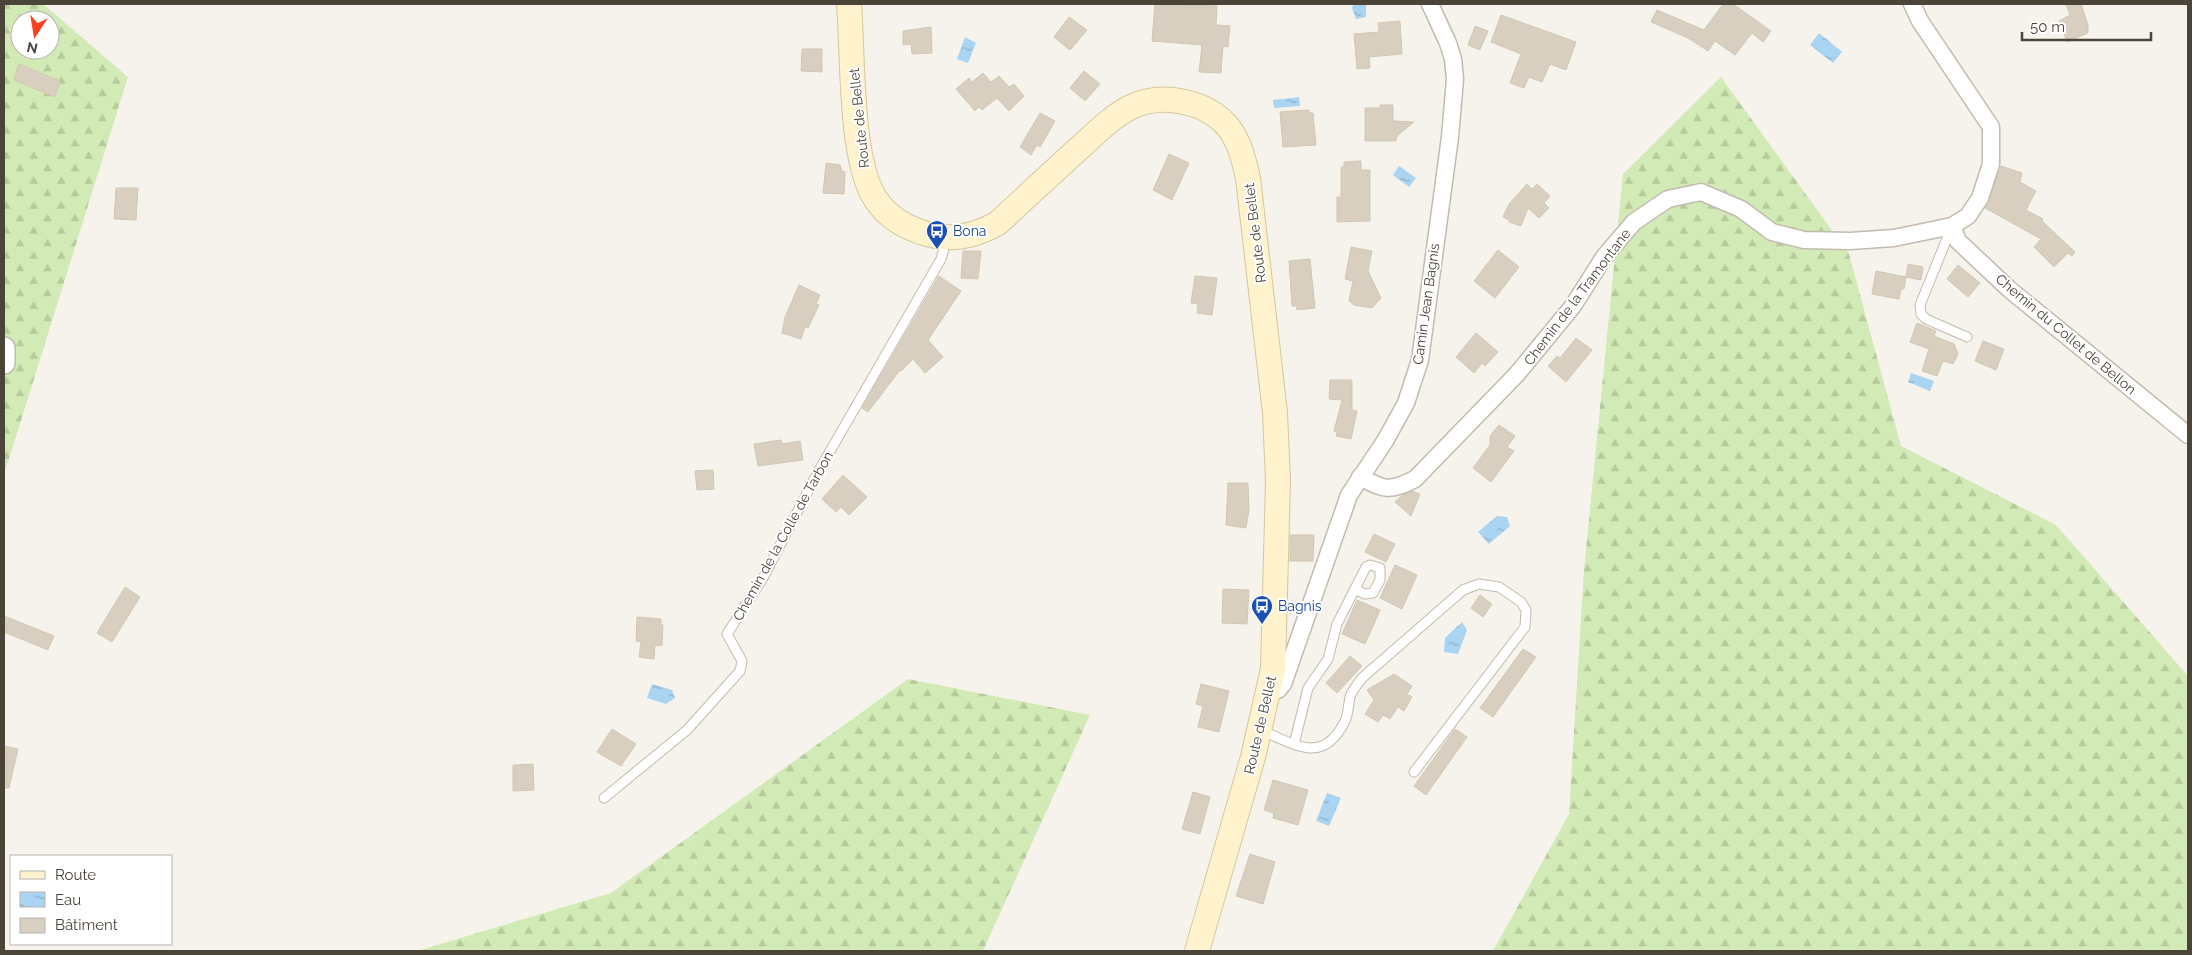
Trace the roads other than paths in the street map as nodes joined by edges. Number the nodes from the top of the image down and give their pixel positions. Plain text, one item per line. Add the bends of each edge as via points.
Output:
1 (850, 4) edge
2 (1430, 4) edge
3 (1912, 4) edge
4 (1952, 226) junction
5 (947, 238) junction
6 (1967, 336) dead end
7 (4, 348) edge
8 (4, 363) edge
9 (2188, 435) edge
10 (1360, 477) junction
11 (1355, 589) dead end
12 (1269, 693) junction
13 (1260, 730) junction
14 (1294, 744) junction
15 (1414, 772) dead end
16 (604, 798) dead end
17 (1197, 951) edge

1 - 5 main road, Route de Bellet via 858,138 871,192 887,213 907,227
2 - 10 street, Camin Jean Bagnis via 1448,43 1455,79 1426,328 1406,403 1385,442
3 - 4 street, Chemin de la Tramontane via 1991,128 1991,164 1980,198 1968,216
4 - 6 lane via 1920,305 1926,319
4 - 9 street, Chemin du Collet de Bellon via 1958,241 2009,289
4 - 10 street, Chemin de la Tramontane via 1894,238 1804,240 1772,232 1740,209 1701,192 1668,199 1634,222 1604,257 1573,306 1518,374 1415,479 1396,488 1379,486
5 - 12 main road, Route de Bellet via 980,232 998,223 1107,123 1131,107 1151,102 1182,101 1209,112 1228,128 1241,151 1248,178 1275,413 1278,480 1273,670
5 - 16 lane, Chemin de la Colle de Tarbon via 941,259 818,472 763,578 727,634 742,661 740,671 687,730
7 - 8 street
10 - 12 street, Camin Jean Bagnis via 1349,495 1283,684
11 - 14 lane via 1337,624 1328,659 1308,688
12 - 13 main road, Route de Bellet
13 - 14 lane
13 - 17 main road, Route de Bellet
14 - 15 lane via 1309,750 1321,748 1332,740 1346,720 1351,695 1362,678 1463,590 1479,584 1499,587 1521,602 1526,610 1525,627

